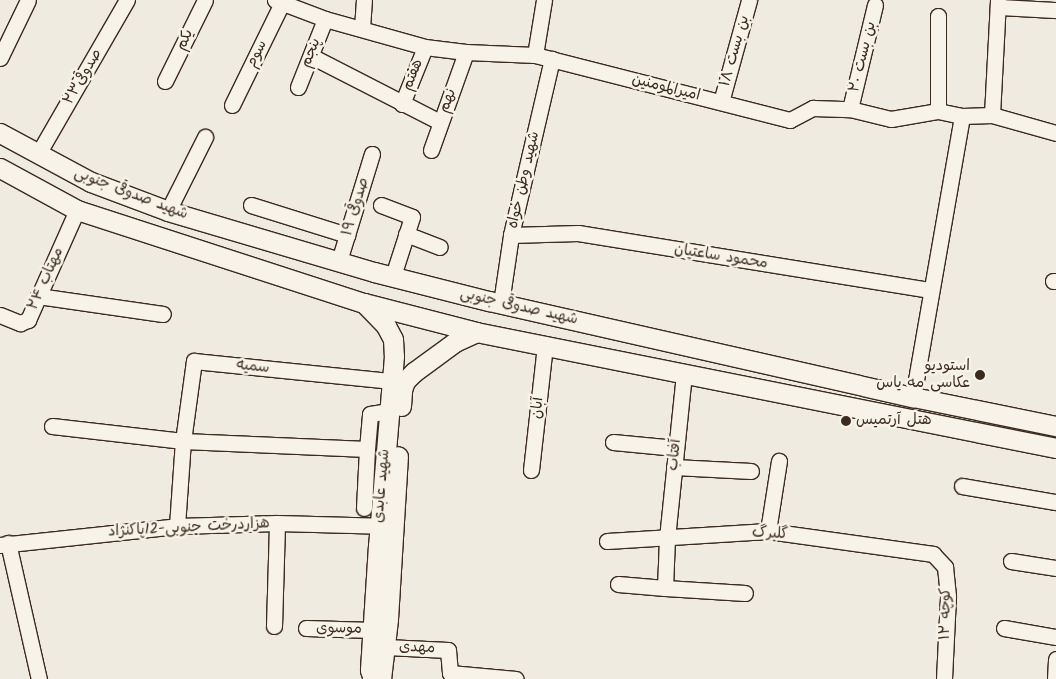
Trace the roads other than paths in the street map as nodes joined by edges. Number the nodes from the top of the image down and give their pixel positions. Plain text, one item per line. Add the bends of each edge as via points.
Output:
1 (28, 0) edge
2 (128, 0) edge
3 (205, 0) edge
4 (364, 0) edge
5 (544, 0) edge
6 (749, 0) edge
7 (278, 1) edge
8 (998, 3) edge
9 (875, 5) dead end
10 (1056, 10) edge
11 (938, 16) dead end
12 (325, 19) junction
13 (362, 28) junction
14 (425, 47) junction
15 (466, 52) junction
16 (534, 55) junction
17 (311, 56) junction
18 (0, 58) edge
19 (552, 59) junction
20 (165, 81) dead end
21 (298, 88) dead end
22 (721, 102) junction
23 (402, 104) junction
24 (232, 105) dead end
25 (850, 109) junction
26 (938, 112) junction
27 (992, 115) junction
28 (962, 116) junction
29 (440, 122) junction
30 (0, 133) edge
31 (1056, 133) edge
32 (205, 137) dead end
33 (431, 150) dead end
34 (38, 154) junction
35 (372, 154) dead end
36 (0, 168) edge
37 (251, 205) dead end
38 (381, 205) dead end
39 (77, 210) junction
40 (168, 211) junction
41 (406, 234) junction
42 (511, 234) junction
43 (347, 235) junction
44 (440, 247) dead end
45 (339, 261) junction
46 (393, 276) junction
47 (930, 290) junction
48 (38, 296) junction
49 (364, 303) junction
50 (500, 303) junction
51 (163, 314) dead end
52 (0, 315) edge
53 (476, 332) junction
54 (545, 346) junction
55 (684, 373) junction
56 (392, 381) junction
57 (913, 396) junction
58 (388, 411) junction
59 (993, 412) junction
60 (52, 426) dead end
61 (1056, 426) edge
62 (987, 434) junction
63 (183, 442) junction
64 (613, 442) dead end
65 (676, 448) junction
66 (1056, 448) edge
67 (366, 449) junction
68 (780, 461) dead end
69 (674, 467) junction
70 (531, 470) dead end
71 (751, 471) dead end
72 (962, 486) dead end
73 (1056, 502) edge
74 (364, 508) dead end
75 (277, 523) junction
76 (177, 526) junction
77 (386, 526) junction
78 (768, 532) junction
79 (667, 538) junction
80 (607, 541) dead end
81 (4, 544) edge
82 (933, 554) joint
83 (1011, 561) dead end
84 (1056, 568) edge
85 (618, 584) dead end
86 (665, 588) junction
87 (745, 593) dead end
88 (274, 626) dead end
89 (306, 628) dead end
90 (1004, 628) dead end
91 (372, 630) junction
92 (1056, 637) edge
93 (386, 647) junction
94 (1056, 659) edge
95 (39, 679) edge
96 (373, 679) edge
97 (381, 679) edge
98 (516, 679) edge
99 (944, 679) edge
100 (1054, 679) edge

1 - 18 street
2 - 34 street, صدوقی۲۳
3 - 20 street, یکم
4 - 13 street
5 - 16 street
6 - 22 street, بن بست ۱۸
7 - 12 street, امیرالمومنین
7 - 24 street, سوم
8 - 10 street
8 - 27 street
9 - 25 street, بن بست ۲۰
11 - 26 street
12 - 13 street, امیرالمومنین
12 - 17 street, پنجم
13 - 14 street, امیرالمومنین
14 - 15 street, امیرالمومنین
14 - 23 street, هفتم
15 - 16 street, امیرالمومنین
15 - 29 street, نهم
16 - 19 street, امیرالمومنین
17 - 21 street, پنجم
17 - 23 street
19 - 22 street, امیرالمومنین
19 - 42 street, شهید وطن خواه
22 - 25 street, امیرالمومنین via 790,120 813,108
23 - 29 street
25 - 26 street, امیرالمومنین via 891,119
26 - 28 street, امیرالمومنین
27 - 28 street, امیرالمومنین
27 - 31 street, امیرالمومنین
28 - 47 street
29 - 33 street, نهم
30 - 34 main road, شهید صدوقی جنوبی
32 - 40 street
34 - 40 main road, شهید صدوقی جنوبی via 91,182
35 - 43 street, صدوقی ۱۹
36 - 39 main road, شهید صدوقی جنوبی
37 - 43 street
38 - 41 street via 412,217
39 - 48 street, مهتاب ۲۴
39 - 49 main road, شهید صدوقی جنوبی
40 - 45 main road, شهید صدوقی جنوبی
41 - 44 street
41 - 46 street
42 - 47 street, محمود ساعتیان via 578,233
42 - 50 street, شهید وطن خواه
43 - 45 street, صدوقی ۱۹
45 - 46 main road, شهید صدوقی جنوبی
46 - 50 main road, شهید صدوقی جنوبی
47 - 57 street
48 - 51 street
48 - 52 street, مهتاب ۲۴ via 24,323
49 - 53 main road, شهید صدوقی جنوبی
49 - 56 main road, شهید عابدی via 386,326 393,339
50 - 57 main road, شهید صدوقی جنوبی
53 - 54 main road, شهید صدوقی جنوبی
53 - 77 main road, شهید عابدی via 455,342 405,380
54 - 55 main road, شهید صدوقی جنوبی
54 - 70 street, آبان
55 - 62 main road, شهید صدوقی جنوبی
55 - 65 street, آفتاب
56 - 58 main road, شهید عابدی
56 - 63 street, سمیه via 194,360
57 - 59 main road, شهید صدوقی جنوبی
58 - 67 street via 370,414
58 - 77 main road, شهید عابدی
59 - 61 main road, شهید صدوقی جنوبی
59 - 62 main road
60 - 63 street
62 - 66 main road, شهید صدوقی جنوبی
63 - 67 street
63 - 76 street
64 - 65 street
65 - 69 street, آفتاب
67 - 74 street
68 - 78 street
69 - 71 street
69 - 79 street, آفتاب
72 - 73 street
75 - 76 street, هزاردرخت جنوبی-12پاکنژاد
75 - 77 street, هزاردرخت جنوبی-12پاکنژاد
75 - 88 street
76 - 81 street, هزاردرخت جنوبی-12پاکنژاد
77 - 91 main road, شهید عابدی
77 - 93 main road, شهید عابدی
78 - 79 street, گلبرگ
78 - 82 street, گلبرگ
79 - 80 street, گلبرگ
79 - 86 street, آفتاب
81 - 95 street
82 - 99 street, کوچه ۱۲ via 945,566 948,597
83 - 84 street
85 - 86 street
86 - 87 street
89 - 91 street, موسوی
90 - 92 street
91 - 96 main road, شهید عابدی via 370,670
93 - 97 main road, شهید عابدی
93 - 98 street, مهدی via 448,650 450,673
94 - 100 street

